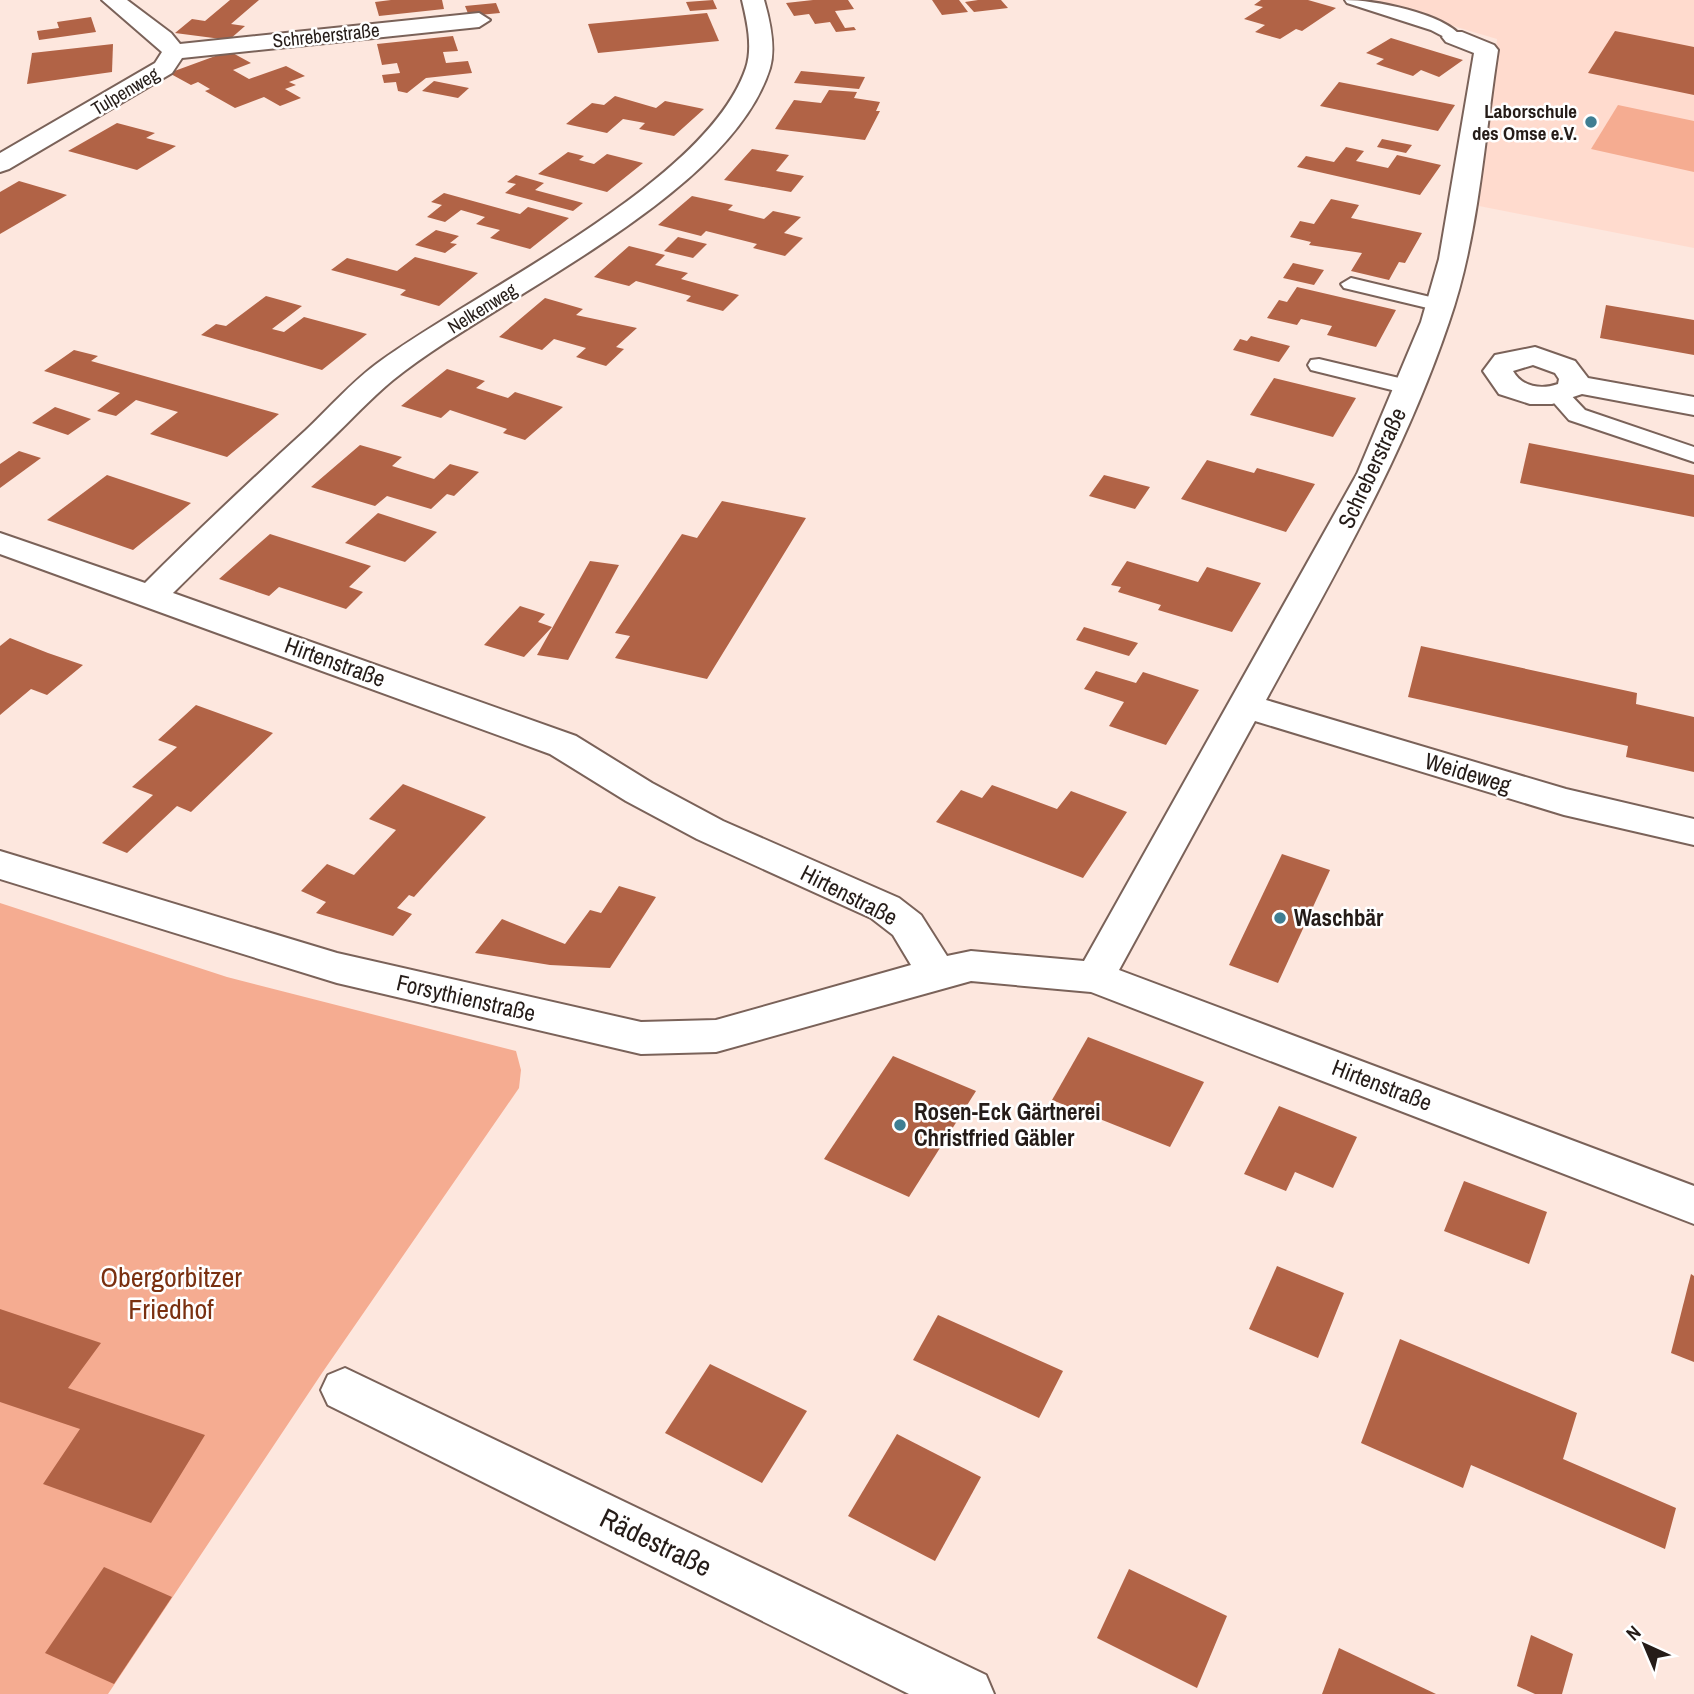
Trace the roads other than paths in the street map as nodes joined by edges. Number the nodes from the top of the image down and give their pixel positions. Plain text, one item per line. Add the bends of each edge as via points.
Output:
1 (113, 0) edge
2 (753, 0) edge
3 (1353, 0) edge
4 (479, 20) dead end
5 (1454, 37) joint
6 (174, 52) junction
7 (0, 164) edge
8 (1351, 284) dead end
9 (1440, 305) junction
10 (1319, 365) dead end
11 (1408, 387) junction
12 (1566, 390) joint
13 (1694, 406) edge
14 (1694, 455) edge
15 (0, 543) edge
16 (151, 596) junction
17 (1245, 706) junction
18 (1694, 832) edge
19 (0, 865) edge
20 (937, 973) junction
21 (1095, 977) junction
22 (1694, 1205) edge
23 (345, 1390) dead end
24 (967, 1694) edge

1 - 6 street, Tulpenweg via 163,38
2 - 16 street, Nelkenweg via 760,22 758,67 739,110 689,164 546,268 385,372
3 - 5 lane, Schreberstraße via 1437,26
4 - 6 street, Schreberstraße
5 - 9 street, Schreberstraße via 1486,50 1458,236
6 - 7 street, Tulpenweg via 164,68
8 - 9 lane
9 - 11 street, Schreberstraße
10 - 11 lane
11 - 17 street, Schreberstraße via 1373,474
12 - 13 street
12 - 14 lane via 1577,415
15 - 16 street, Hirtenstraße
16 - 20 street, Hirtenstraße via 563,745 710,830 885,908 907,925
17 - 18 street, Weideweg via 1564,802
17 - 21 street, Schreberstraße
19 - 20 street, Forsythienstraße via 337,968 641,1038 716,1036
20 - 21 street, Hirtenstraße via 971,967
21 - 22 street, Hirtenstraße
23 - 24 street, Rädestraße

